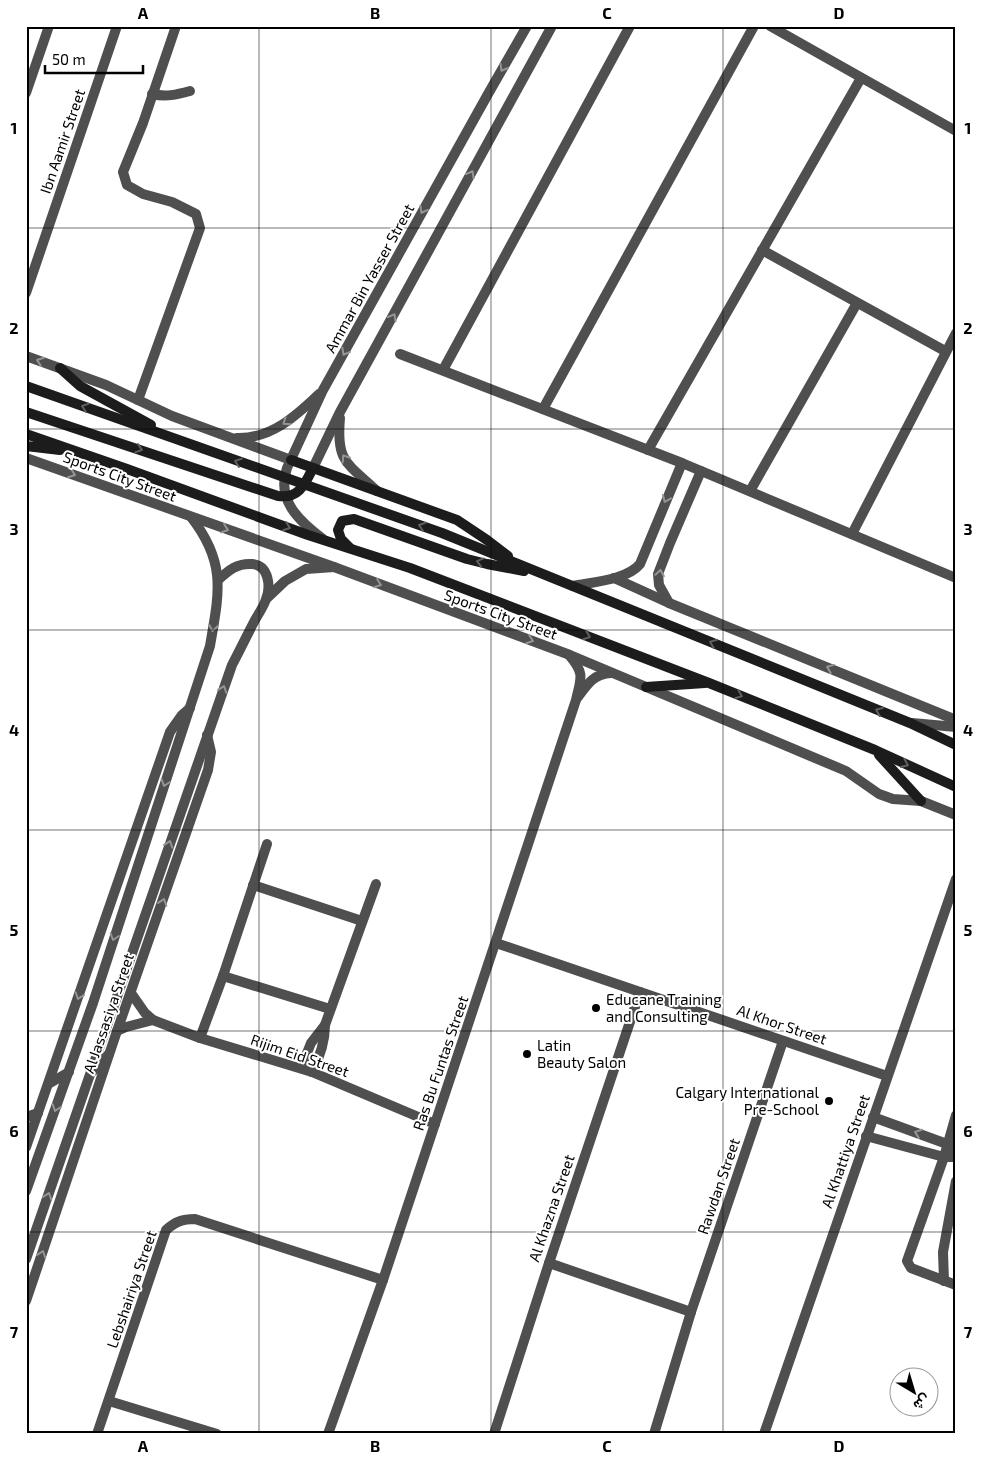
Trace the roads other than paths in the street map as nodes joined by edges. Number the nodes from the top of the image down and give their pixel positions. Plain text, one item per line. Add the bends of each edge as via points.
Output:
1 (49, 26) edge
2 (117, 26) edge
3 (176, 26) edge
4 (527, 26) edge
5 (552, 26) edge
6 (630, 26) edge
7 (754, 26) edge
8 (770, 26) edge
9 (861, 78) junction
10 (190, 91) dead end
11 (26, 93) edge
12 (152, 94) junction
13 (956, 131) edge
14 (762, 250) junction
15 (26, 293) edge
16 (857, 303) junction
17 (956, 333) edge
18 (945, 352) junction
19 (400, 354) dead end
20 (26, 356) edge
21 (60, 368) junction
22 (443, 370) junction
23 (26, 386) edge
24 (323, 390) junction
25 (138, 400) junction
26 (543, 409) junction
27 (26, 412) edge
28 (340, 412) junction
29 (26, 434) edge
30 (173, 438) junction
31 (231, 438) junction
32 (26, 446) edge
33 (648, 450) junction
34 (83, 453) junction
35 (26, 458) edge
36 (291, 460) junction
37 (682, 463) junction
38 (312, 468) junction
39 (701, 471) junction
40 (284, 478) junction
41 (305, 485) junction
42 (750, 491) junction
43 (378, 492) junction
44 (286, 497) junction
45 (191, 517) junction
46 (852, 534) junction
47 (326, 541) junction
48 (351, 549) junction
49 (516, 563) junction
50 (334, 567) junction
51 (545, 574) junction
52 (614, 578) junction
53 (956, 578) edge
54 (218, 580) junction
55 (573, 586) junction
56 (266, 599) junction
57 (669, 603) junction
58 (570, 655) junction
59 (613, 673) junction
60 (708, 683) junction
61 (646, 686) junction
62 (576, 700) junction
63 (190, 708) junction
64 (956, 720) edge
65 (910, 723) junction
66 (956, 727) edge
67 (207, 735) junction
68 (956, 745) edge
69 (875, 750) junction
70 (956, 787) edge
71 (920, 801) junction
72 (951, 813) edge
73 (956, 823) edge
74 (267, 844) dead end
75 (956, 879) edge
76 (376, 884) dead end
77 (253, 885) junction
78 (362, 921) junction
79 (496, 943) junction
80 (223, 976) junction
81 (131, 992) junction
82 (640, 992) junction
83 (330, 1009) junction
84 (153, 1020) junction
85 (325, 1025) junction
86 (117, 1031) junction
87 (200, 1038) junction
88 (783, 1040) junction
89 (110, 1054) junction
90 (301, 1068) junction
91 (68, 1072) junction
92 (312, 1072) junction
93 (90, 1074) junction
94 (887, 1076) junction
95 (50, 1083) junction
96 (38, 1113) junction
97 (956, 1115) edge
98 (26, 1117) edge
99 (873, 1117) junction
100 (435, 1124) junction
101 (866, 1136) junction
102 (947, 1144) junction
103 (26, 1145) edge
104 (956, 1151) edge
105 (944, 1157) junction
106 (956, 1157) edge
107 (956, 1181) edge
108 (26, 1192) edge
109 (26, 1259) edge
110 (549, 1263) junction
111 (383, 1280) junction
112 (944, 1281) junction
113 (956, 1285) edge
114 (26, 1301) edge
115 (691, 1312) junction
116 (109, 1401) junction
117 (97, 1434) edge
118 (217, 1434) edge
119 (328, 1434) edge
120 (494, 1434) edge
121 (654, 1434) edge
122 (764, 1434) edge

1 - 11 street
2 - 15 street, Ibn Aamir Street
3 - 12 street
4 -> 24 street, Ammar Bin Yasser Street
28 -> 5 street
6 - 22 street
7 - 26 street
8 - 9 street
9 - 13 street
9 - 14 street
10 - 12 street via 169,96
12 - 25 street via 122,172 127,185 196,214 200,228
14 - 16 street
14 - 33 street
16 - 18 street
16 - 42 street
17 - 18 street
18 - 46 street
19 - 22 street
21 -> 20 street
21 - 25 street
21 - 30 main road via 80,386
22 - 26 street
30 -> 23 main road
24 -> 31 street via 297,415 274,430 254,437
24 - 36 street, Ammar Bin Yasser Street
25 - 31 street
26 - 33 street
27 -> 44 main road
28 - 38 street
43 -> 28 street via 341,454 338,435
29 - 34 main road, Sports City Street
40 -> 30 main road
31 - 36 street
32 - 34 main road
33 - 37 street
34 -> 47 main road, Sports City Street
35 -> 45 street, Sports City Street
36 - 38 main road
36 - 40 street, Ammar Bin Yasser Street
37 - 39 street
37 -> 52 street via 640,564 632,572
38 - 41 main road
38 - 43 main road
39 - 42 street
57 -> 39 street via 658,574
40 - 41 main road
40 - 44 street, Ammar Bin Yasser Street
41 - 44 main road
49 -> 41 main road
42 - 46 street
43 - 49 main road via 457,520
44 - 47 street, Ammar Bin Yasser Street via 301,520
45 -> 50 street, Sports City Street
45 - 54 street, Al Jassasiya Street via 209,545
46 - 53 street
47 - 48 main road, Sports City Street
51 -> 48 main road via 468,559 350,518 340,523 338,530 341,539
48 -> 60 main road, Sports City Street via 410,568
49 - 51 main road
50 - 56 street via 306,569 285,580
50 -> 58 street, Sports City Street
51 - 55 main road
52 - 55 street
52 - 57 street
54 - 56 street via 240,564 256,564 267,575
54 -> 63 street, Al Jassasiya Street via 210,646
65 -> 55 main road
67 -> 56 street, Al Jassasiya Street via 232,665
64 -> 57 street
58 - 59 street, Sports City Street
58 - 62 street, Ras Bu Funtas Street via 581,674
59 - 61 street, Sports City Street
59 - 62 street, Ras Bu Funtas Street via 594,677
60 - 61 main road
60 -> 69 main road, Sports City Street
61 - 71 street, Sports City Street via 846,771 893,800
62 - 79 street, Ras Bu Funtas Street
63 -> 91 street, Al Jassasiya Street
63 -> 95 street, Al Jassasiya Street via 170,732
65 - 66 street
65 - 68 main road
81 -> 67 street, Al Jassasiya Street via 208,770 211,752
93 -> 67 street, Al Jassasiya Street
69 -> 70 main road, Sports City Street
69 - 71 main road
71 - 72 street, Sports City Street
72 - 73 street
74 - 77 street
75 - 94 street, Al Khattiya Street
76 - 78 street
77 - 78 street
77 - 80 street
78 - 83 street
79 - 82 street, Al Khor Street
79 - 100 street, Ras Bu Funtas Street
80 - 83 street
80 - 87 street
81 - 84 street, Rijim Eid Street
81 - 86 street, Al Jassasiya Street
82 - 88 street, Al Khor Street
82 - 110 street, Al Khazna Street
83 - 85 street
84 - 86 street
84 - 87 street, Rijim Eid Street
85 - 90 street via 310,1043
85 - 92 street via 325,1037
86 - 89 street, Al Jassasiya Street
87 - 90 street, Rijim Eid Street
88 - 94 street, Al Khor Street
88 - 115 street, Rawdan Street
89 - 93 street
114 -> 89 street, Al Jassasiya Street
90 - 92 street, Rijim Eid Street
91 - 95 street
91 -> 108 street, Al Jassasiya Street
92 - 100 street, Rijim Eid Street
109 -> 93 street, Al Jassasiya Street
94 - 99 street, Al Khattiya Street
95 - 96 street, Al Jassasiya Street
96 - 98 street
96 - 103 street, Al Jassasiya Street
97 - 102 street
99 - 101 street, Al Khattiya Street
102 -> 99 street
100 - 111 street, Ras Bu Funtas Street
101 - 105 street
101 - 122 street, Al Khattiya Street
102 - 104 street
102 - 105 street
105 - 106 street
105 - 112 street via 907,1261 911,1268
107 - 112 street via 943,1252
110 - 115 street
110 - 120 street, Al Khazna Street
111 - 116 street, Lebshairiya Street via 195,1219 174,1222 166,1230
111 - 119 street, Ras Bu Funtas Street
112 - 113 street
115 - 121 street, Rawdan Street
116 - 117 street, Lebshairiya Street
116 - 118 street

